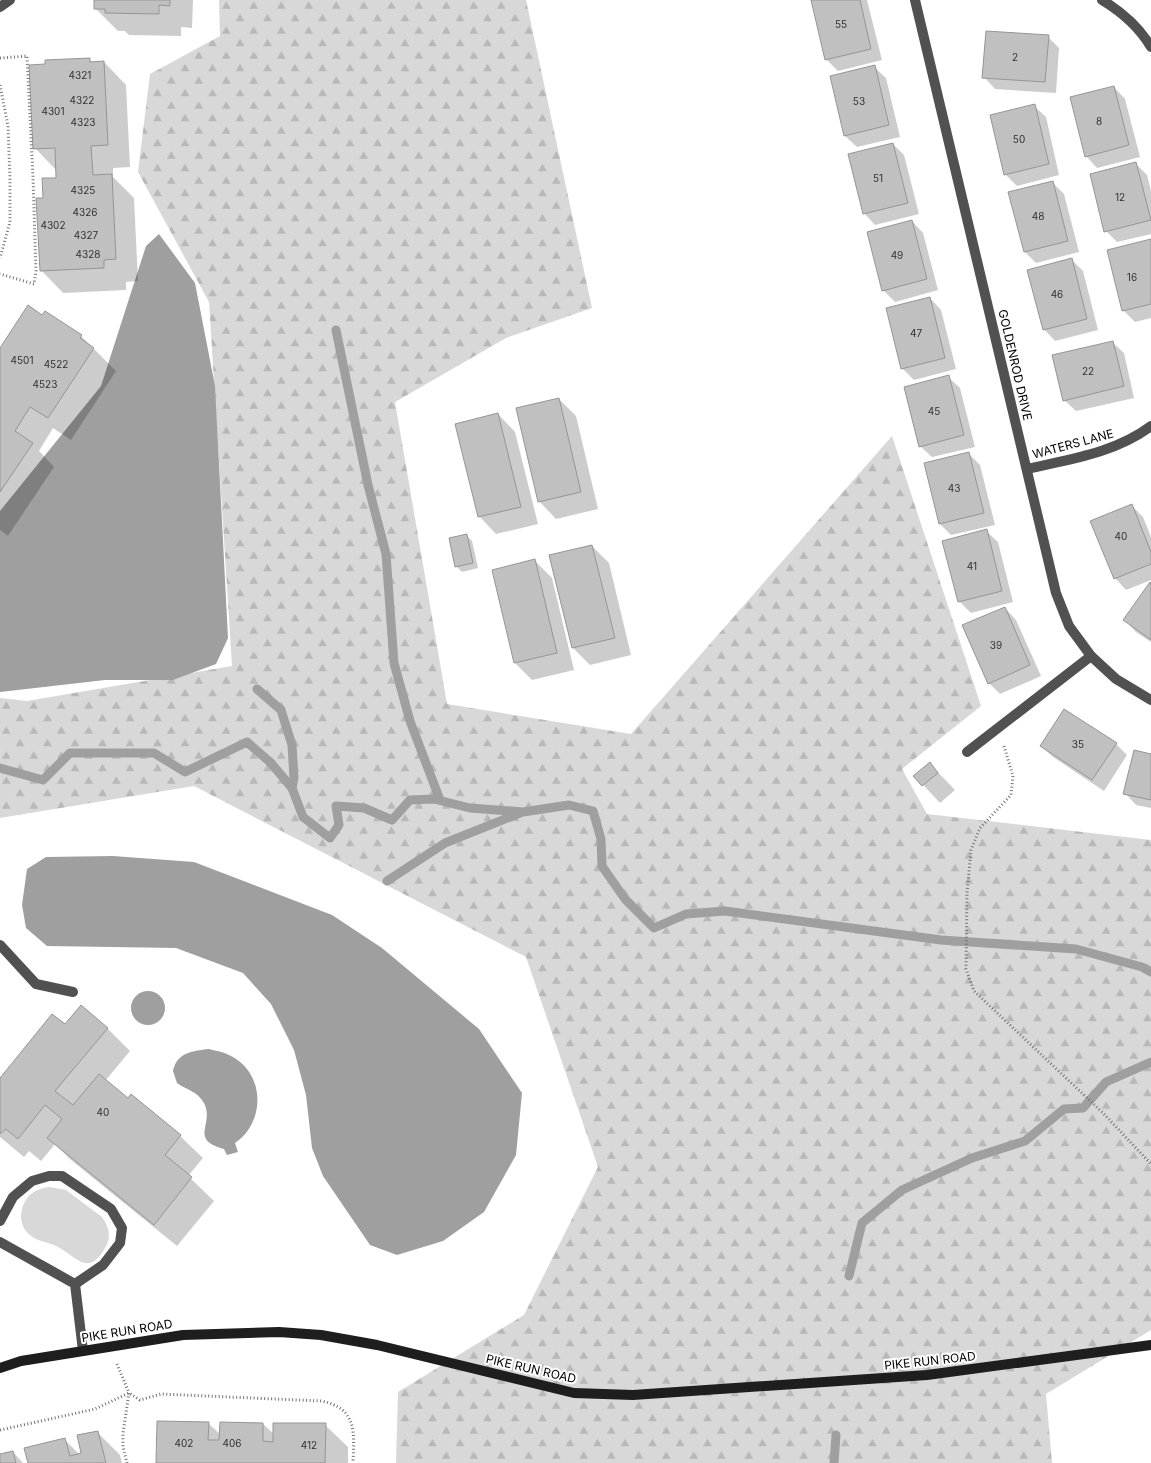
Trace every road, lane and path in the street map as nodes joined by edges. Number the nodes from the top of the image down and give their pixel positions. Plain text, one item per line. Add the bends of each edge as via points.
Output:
1 (10, 0) edge
2 (915, 0) edge
3 (1102, 0) edge
4 (0, 7) edge
5 (1151, 47) edge
6 (0, 58) edge
7 (0, 85) edge
8 (0, 258) edge
9 (0, 274) edge
10 (1151, 426) edge
11 (1027, 469) junction
12 (1091, 656) junction
13 (1151, 700) edge
14 (998, 729) junction
15 (967, 752) dead end
16 (0, 946) edge
17 (73, 992) dead end
18 (1151, 1164) edge
19 (0, 1221) edge
20 (0, 1242) edge
21 (75, 1284) junction
22 (1151, 1345) edge
23 (83, 1351) junction
24 (117, 1364) dead end
25 (0, 1368) edge
26 (128, 1393) junction
27 (0, 1430) edge
28 (127, 1463) edge
29 (353, 1463) edge

1 - 4 street
2 - 11 street, GOLDENROD DRIVE
3 - 5 street via 1120,10
6 - 9 path via 27,56 34,177 34,284
7 - 8 path via 8,126 10,179 10,222
10 - 11 street, WATERS LANE via 1126,442 1095,454
11 - 12 street, GOLDENROD DRIVE via 1056,593 1069,626
12 - 13 street, GOLDENROD DRIVE via 1116,679
12 - 14 street
14 - 15 street
14 - 18 path via 1013,776 1011,795 980,828 971,850 966,969 974,991 1103,1113
16 - 17 street via 36,984
19 - 21 street via 13,1197 32,1181 49,1176 62,1176 111,1209 122,1228 120,1243 103,1265
20 - 21 street
21 - 23 street
22 - 23 street, PIKE RUN ROAD via 927,1375 632,1395 574,1393 377,1345 321,1335 279,1332 183,1335
23 - 25 street, PIKE RUN ROAD via 20,1361
24 - 26 path
26 - 27 path via 96,1409
26 - 28 path via 123,1433
26 - 29 path via 140,1400 161,1394 329,1403 350,1418 354,1431

